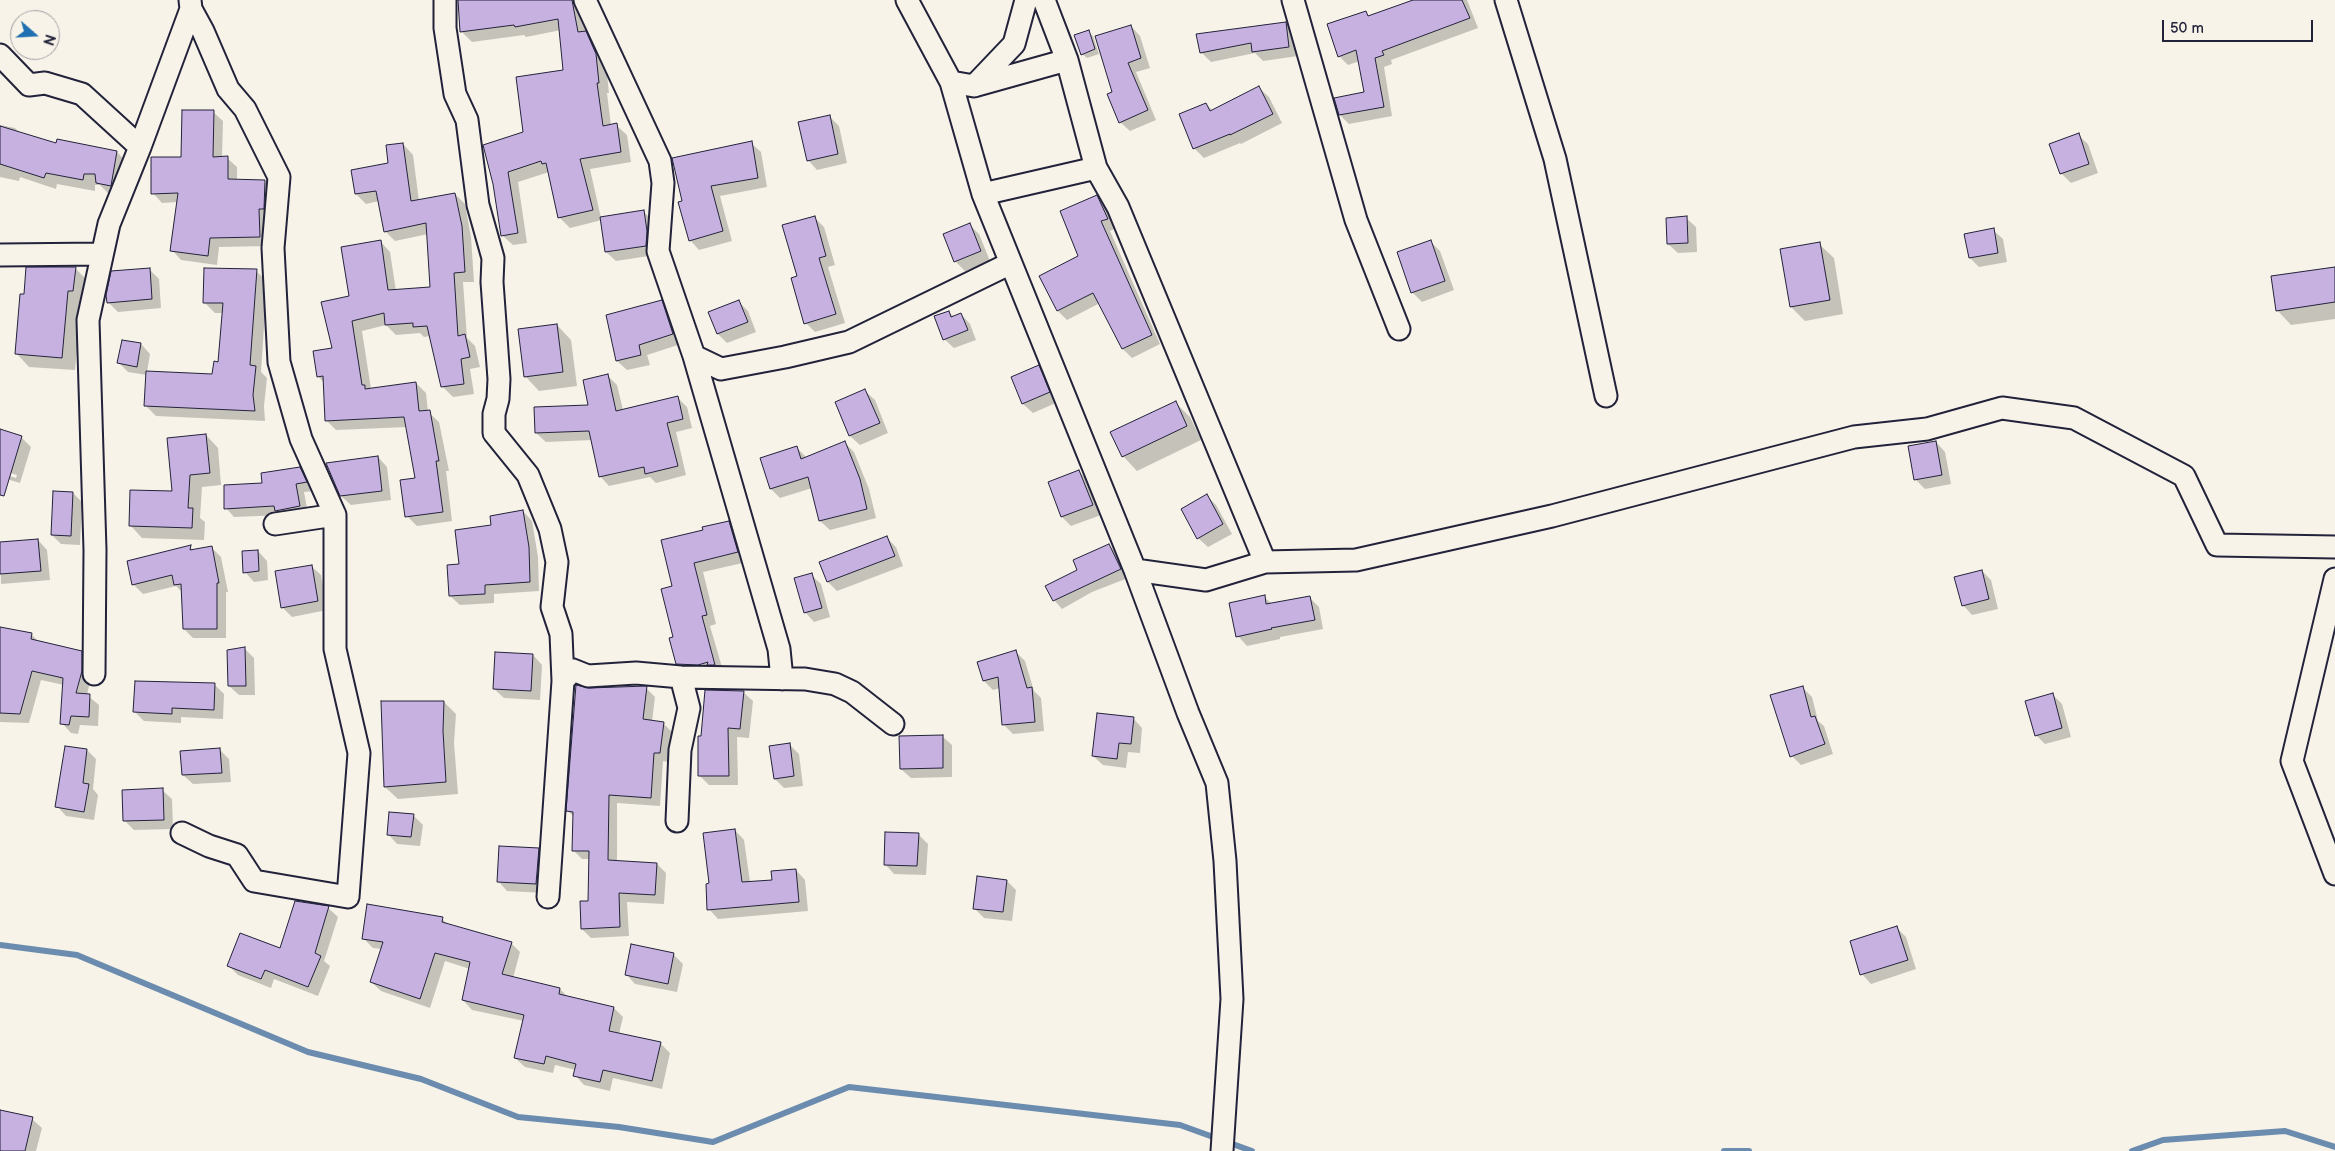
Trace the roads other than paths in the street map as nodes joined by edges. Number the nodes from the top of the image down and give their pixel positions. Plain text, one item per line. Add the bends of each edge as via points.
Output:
1 (445, 0) edge
2 (585, 0) edge
3 (907, 0) edge
4 (1026, 0) edge
5 (1044, 0) edge
6 (1294, 0) edge
7 (1506, 0) edge
8 (190, 4) edge
9 (0, 55) edge
10 (1067, 60) junction
11 (952, 82) junction
12 (974, 86) junction
13 (140, 147) junction
14 (1096, 168) junction
15 (983, 194) junction
16 (102, 254) junction
17 (0, 256) edge
18 (1011, 263) junction
19 (1399, 329) dead end
20 (694, 356) junction
21 (1606, 396) dead end
22 (335, 515) junction
23 (276, 524) dead end
24 (2335, 547) edge
25 (1265, 562) junction
26 (1135, 570) junction
27 (2335, 579) edge
28 (94, 674) dead end
29 (681, 677) junction
30 (782, 680) junction
31 (563, 681) junction
32 (893, 724) dead end
33 (677, 821) dead end
34 (182, 833) dead end
35 (2335, 874) edge
36 (548, 897) dead end
37 (1222, 1151) edge

1 - 31 street via 445,28 455,94 467,120 478,205 493,258 499,379 494,433 528,475 550,529 557,562 552,607 561,634
2 - 20 street via 660,161 663,183 658,251
3 - 11 street
4 - 12 street via 1014,44
5 - 10 street
6 - 19 street via 1356,220
7 - 21 street via 1555,159
8 - 13 street
8 - 22 street via 228,89 245,110 280,177 273,248 279,362 301,439
9 - 13 street via 29,85 45,82 82,94
10 - 12 street
10 - 14 street
11 - 12 street
11 - 15 street
13 - 16 street via 109,224
14 - 15 street
14 - 25 street via 1118,207
15 - 18 street
16 - 17 street
16 - 28 street via 88,320 95,550
18 - 20 street via 849,342 721,369
18 - 26 street
20 - 30 street via 779,649
22 - 23 street
22 - 34 street via 335,649 359,754 348,897 254,881 237,855
24 - 25 street via 2217,545 2184,476 2074,418 2002,408 1927,428 1854,437 1552,516 1356,560
25 - 26 street via 1206,580
26 - 37 street via 1217,783 1225,861 1232,999
27 - 35 street via 2292,761
29 - 30 street
29 - 31 street via 636,673 588,676 573,670
29 - 33 street via 689,708 680,750
30 - 32 street via 805,679 835,684 852,692
31 - 36 street

